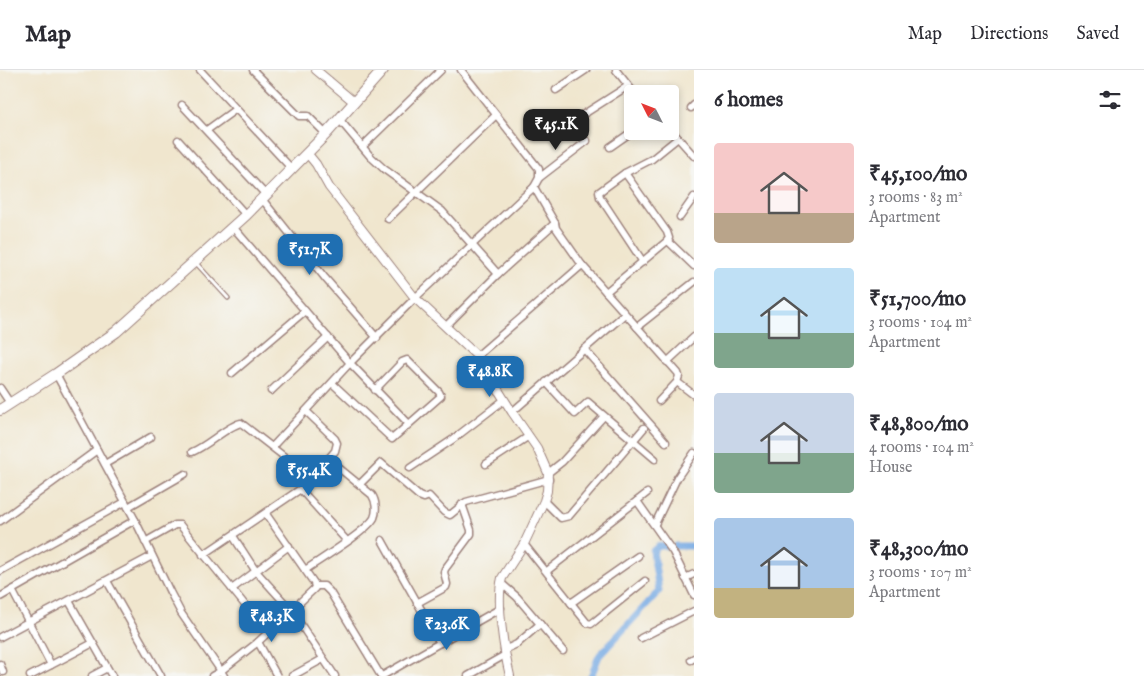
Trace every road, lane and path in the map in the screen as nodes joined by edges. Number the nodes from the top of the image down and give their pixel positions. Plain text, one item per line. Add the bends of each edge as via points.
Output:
1 (200, 70) edge
2 (253, 70) edge
3 (316, 70) edge
4 (383, 70) edge
5 (442, 70) edge
6 (461, 70) edge
7 (586, 70) edge
8 (616, 70) edge
9 (627, 85) edge
10 (624, 89) edge
11 (556, 90) dead end
12 (354, 102) junction
13 (182, 105) dead end
14 (236, 110) junction
15 (496, 116) junction
16 (339, 119) junction
17 (574, 121) dead end
18 (207, 130) junction
19 (326, 134) junction
20 (624, 137) edge
21 (679, 139) edge
22 (178, 140) dead end
23 (676, 140) edge
24 (586, 141) dead end
25 (363, 146) junction
26 (610, 147) dead end
27 (307, 153) junction
28 (693, 154) edge
29 (291, 168) junction
30 (625, 173) junction
31 (539, 178) junction
32 (534, 187) junction
33 (416, 193) junction
34 (264, 197) junction
35 (694, 197) edge
36 (246, 215) junction
37 (680, 217) dead end
38 (388, 219) dead end
39 (555, 223) junction
40 (233, 227) junction
41 (668, 241) junction
42 (472, 245) junction
43 (195, 261) junction
44 (643, 262) junction
45 (582, 265) junction
46 (694, 266) edge
47 (498, 274) junction
48 (694, 282) edge
49 (606, 292) junction
50 (228, 298) dead end
51 (416, 298) junction
52 (305, 310) junction
53 (625, 314) junction
54 (446, 326) junction
55 (636, 327) junction
56 (328, 337) junction
57 (694, 337) edge
58 (377, 338) junction
59 (685, 345) junction
60 (694, 347) edge
61 (584, 349) junction
62 (477, 356) junction
63 (667, 362) junction
64 (350, 364) junction
65 (232, 373) dead end
66 (56, 374) junction
67 (546, 382) junction
68 (677, 382) junction
69 (332, 383) junction
70 (0, 388) edge
71 (375, 390) junction
72 (271, 391) dead end
73 (694, 396) edge
74 (504, 400) junction
75 (659, 401) dead end
76 (10, 403) junction
77 (0, 410) edge
78 (306, 411) junction
79 (512, 412) junction
80 (604, 416) junction
81 (409, 424) junction
82 (644, 428) dead end
83 (529, 436) junction
84 (151, 437) dead end
85 (633, 441) junction
86 (666, 442) dead end
87 (272, 446) junction
88 (97, 450) junction
89 (192, 452) dead end
90 (694, 452) edge
91 (328, 459) junction
92 (655, 459) dead end
93 (105, 464) junction
94 (486, 464) dead end
95 (410, 468) dead end
96 (185, 474) dead end
97 (548, 476) junction
98 (313, 479) junction
99 (360, 484) junction
100 (301, 490) junction
101 (647, 493) dead end
102 (544, 501) junction
103 (637, 501) junction
104 (126, 504) junction
105 (462, 504) junction
106 (266, 514) junction
107 (135, 520) junction
108 (0, 521) edge
109 (655, 524) junction
110 (233, 536) junction
111 (382, 540) dead end
112 (347, 541) junction
113 (145, 542) junction
114 (524, 544) junction
115 (289, 546) junction
116 (203, 555) junction
117 (152, 556) junction
118 (638, 556) dead end
119 (255, 570) junction
120 (305, 570) junction
121 (0, 571) edge
122 (547, 571) junction
123 (694, 574) edge
124 (685, 578) junction
125 (106, 580) junction
126 (645, 581) dead end
127 (501, 583) junction
128 (315, 586) junction
129 (232, 589) junction
130 (12, 590) junction
131 (694, 595) edge
132 (0, 597) edge
133 (69, 601) junction
134 (417, 603) junction
135 (571, 603) junction
136 (245, 604) dead end
137 (501, 608) junction
138 (291, 610) junction
139 (694, 610) edge
140 (29, 622) junction
141 (540, 624) junction
142 (0, 637) edge
143 (641, 638) dead end
144 (258, 642) junction
145 (93, 643) junction
146 (440, 643) junction
147 (563, 651) dead end
148 (505, 653) junction
149 (323, 659) junction
150 (0, 664) edge
151 (51, 665) junction
152 (107, 668) junction
153 (222, 673) edge
154 (3, 674) edge
155 (30, 676) edge
156 (92, 676) edge
157 (112, 676) edge
158 (161, 676) edge
159 (212, 676) edge
160 (277, 676) edge
161 (292, 676) edge
162 (335, 676) edge
163 (382, 676) edge
164 (468, 676) edge
165 (510, 676) edge

1 - 14 street
2 - 19 street via 299,116 308,116
3 - 12 street
4 - 12 main road
5 - 25 street
6 - 15 street
7 - 11 street
8 - 9 street
10 - 17 street
12 - 16 main road
13 - 18 street
14 - 18 street
14 - 29 street
15 - 31 street via 535,161 540,169
15 - 33 street
16 - 19 main road
16 - 25 street
18 - 34 street
19 - 27 main road
20 - 26 street
21 - 28 street
22 - 36 street
23 - 30 street via 652,160
24 - 31 street
25 - 33 street via 384,169
27 - 29 main road
27 - 51 street via 329,187
29 - 34 main road
30 - 41 street via 667,232
30 - 44 street via 598,194
31 - 32 street
32 - 39 street
32 - 42 street
33 - 38 street
33 - 42 street via 442,211
34 - 36 main road
34 - 58 street via 324,278
35 - 37 street
36 - 40 main road
39 - 45 street
39 - 47 street
40 - 43 main road
40 - 52 street
41 - 44 street
41 - 46 street
42 - 47 street
42 - 51 street
43 - 50 lane
43 - 66 main road via 116,332
44 - 49 street
45 - 49 street
45 - 62 street
47 - 54 street
48 - 55 street
49 - 53 street
51 - 54 street
51 - 58 street
52 - 56 street
52 - 65 street
53 - 55 street
53 - 61 street
54 - 62 street
55 - 63 street
56 - 64 street
56 - 72 street
57 - 59 street
58 - 64 street
59 - 60 street
59 - 63 street
61 - 67 street
61 - 86 street
62 - 74 street
63 - 68 street via 679,376
64 - 69 street
64 - 71 street
66 - 76 main road
66 - 88 street
67 - 79 street
67 - 80 street via 575,414 588,402
68 - 73 street
68 - 75 street
69 - 78 street
69 - 81 street via 392,439
70 - 76 street
71 - 81 street
71 - 81 street via 407,360 440,396
74 - 79 street
74 - 95 street
76 - 77 main road
78 - 87 street
78 - 91 street via 337,443
79 - 83 street
80 - 85 street
80 - 97 street
82 - 85 street
83 - 94 street
83 - 97 street
84 - 93 street
85 - 92 street
85 - 102 street via 569,516 561,518
87 - 89 street via 241,423
87 - 98 street
88 - 93 street
88 - 108 street
90 - 109 street via 677,478
91 - 98 street
91 - 99 street
93 - 104 street
96 - 104 street
97 - 102 street
97 - 105 street
98 - 100 street
99 - 105 street via 381,463 419,496 431,497 447,514 452,514
99 - 112 street via 374,498 376,513
100 - 106 street
100 - 112 street
101 - 103 street
102 - 114 street
103 - 109 street
103 - 122 street
104 - 107 street
104 - 121 street
105 - 134 street via 471,534 444,569 446,586
106 - 110 street
106 - 115 street
107 - 113 street
107 - 130 street
109 - 124 street
110 - 116 street
110 - 119 street
111 - 134 street
112 - 120 street
113 - 116 street via 178,524
113 - 117 street
114 - 122 street
114 - 127 street
115 - 119 street
115 - 120 street
116 - 129 street
117 - 125 street
117 - 153 street via 181,613
118 - 135 street
119 - 129 street
119 - 138 street
120 - 128 street
122 - 135 street
123 - 124 street
124 - 131 street
125 - 133 street
125 - 158 street
126 - 135 street via 591,624
127 - 137 street
127 - 141 street
128 - 138 street
128 - 163 street via 324,586 330,592
129 - 136 street
130 - 132 street
130 - 140 street
133 - 140 street
133 - 145 street
134 - 146 street
137 - 146 street
137 - 148 street
138 - 144 street
138 - 149 street
139 - 143 street
140 - 142 street
140 - 151 street
141 - 147 street
141 - 148 street
144 - 153 street
144 - 160 street
145 - 151 street
145 - 152 street
146 - 163 street
148 - 164 street
148 - 165 street
149 - 161 street
149 - 162 street
150 - 154 street
151 - 155 street
152 - 156 street
152 - 157 street
153 - 159 street

